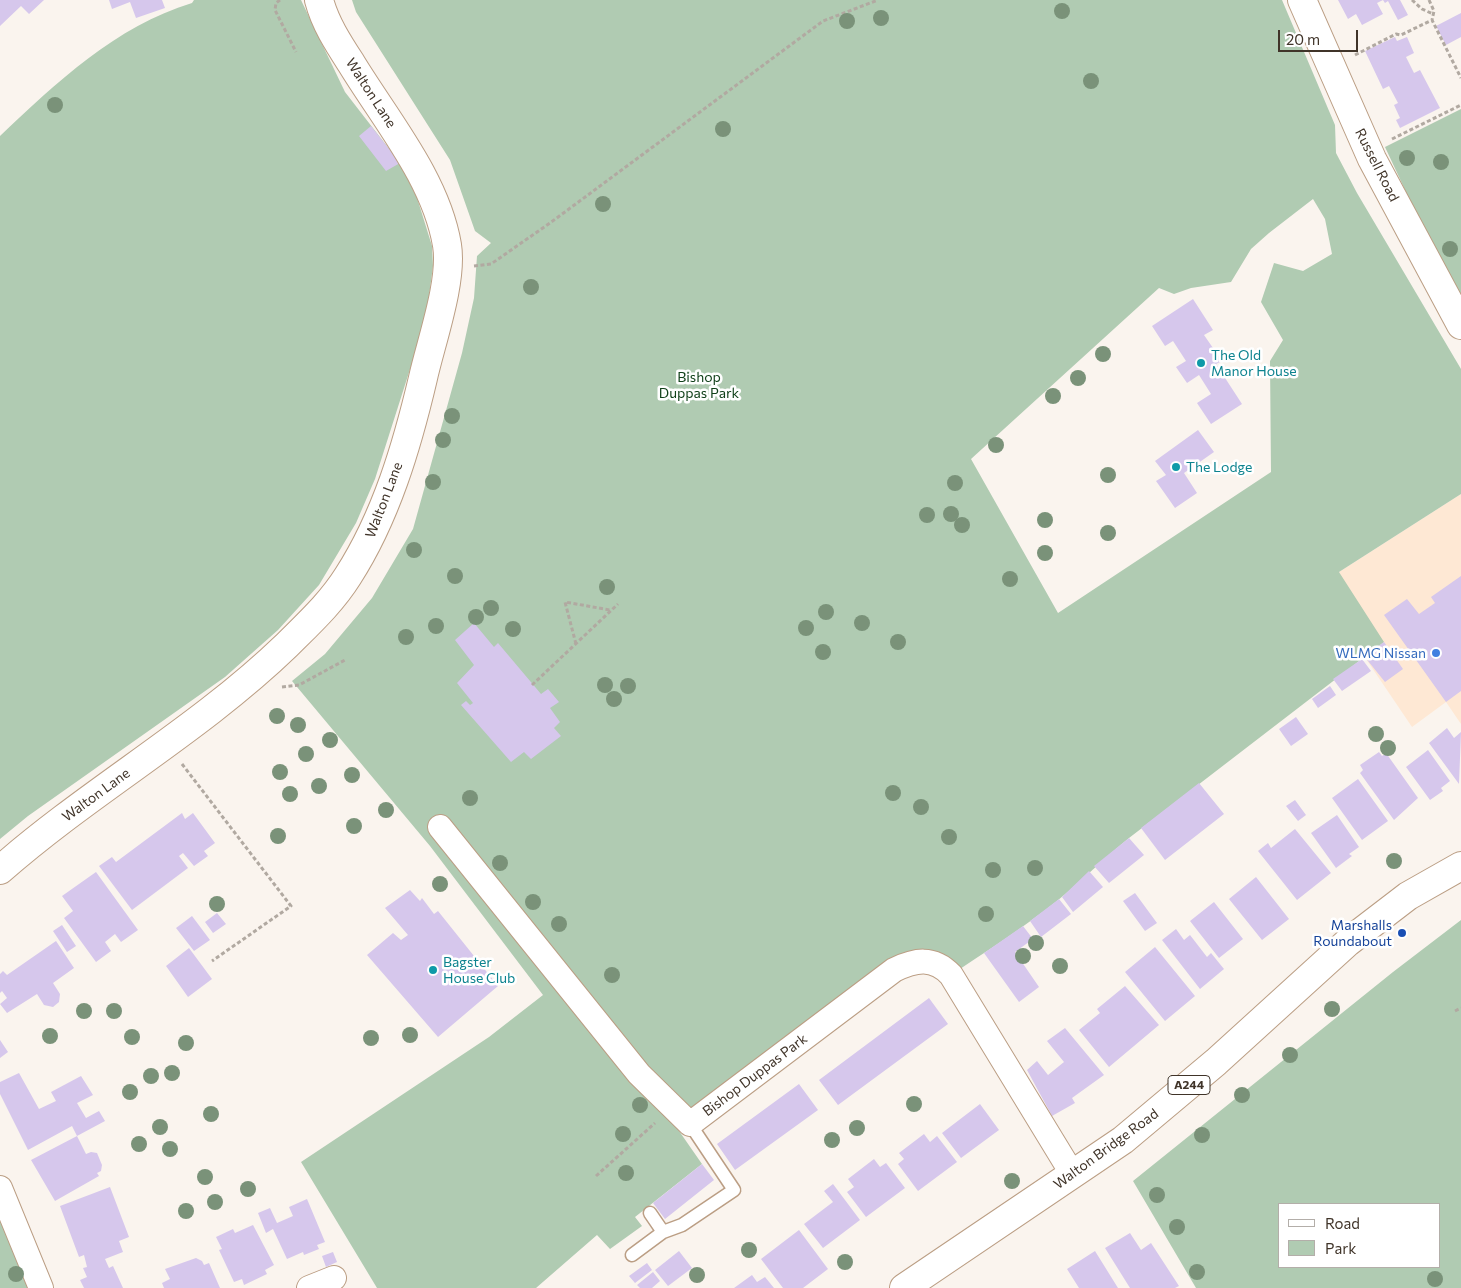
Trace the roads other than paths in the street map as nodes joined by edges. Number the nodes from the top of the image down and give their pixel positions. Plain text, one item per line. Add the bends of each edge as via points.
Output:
1 (319, 0) edge
2 (1302, 0) edge
3 (1461, 325) edge
4 (440, 827) dead end
5 (1461, 866) edge
6 (0, 870) edge
7 (690, 1124) junction
8 (1073, 1175) junction
9 (0, 1188) edge
10 (650, 1213) dead end
11 (663, 1232) junction
12 (632, 1255) dead end
13 (334, 1278) dead end
14 (41, 1288) edge
15 (309, 1288) edge
16 (904, 1288) edge

1 - 6 main road, Walton Lane via 330,29 409,151 439,215 447,247 446,282 414,413 392,481 367,544 325,608 235,691 43,832
2 - 3 main road, Russell Road via 1372,159
4 - 7 street, Bishop Duppas Park via 639,1074
5 - 8 main road, Walton Bridge Road / A244 via 1408,896 1348,942 1170,1102
7 - 8 street, Bishop Duppas Park via 894,970 911,962 930,962 951,975
7 - 11 lane via 734,1190 682,1225
8 - 16 main road, Walton Bridge Road / A244
9 - 14 street
10 - 11 lane
11 - 12 lane
13 - 15 street

